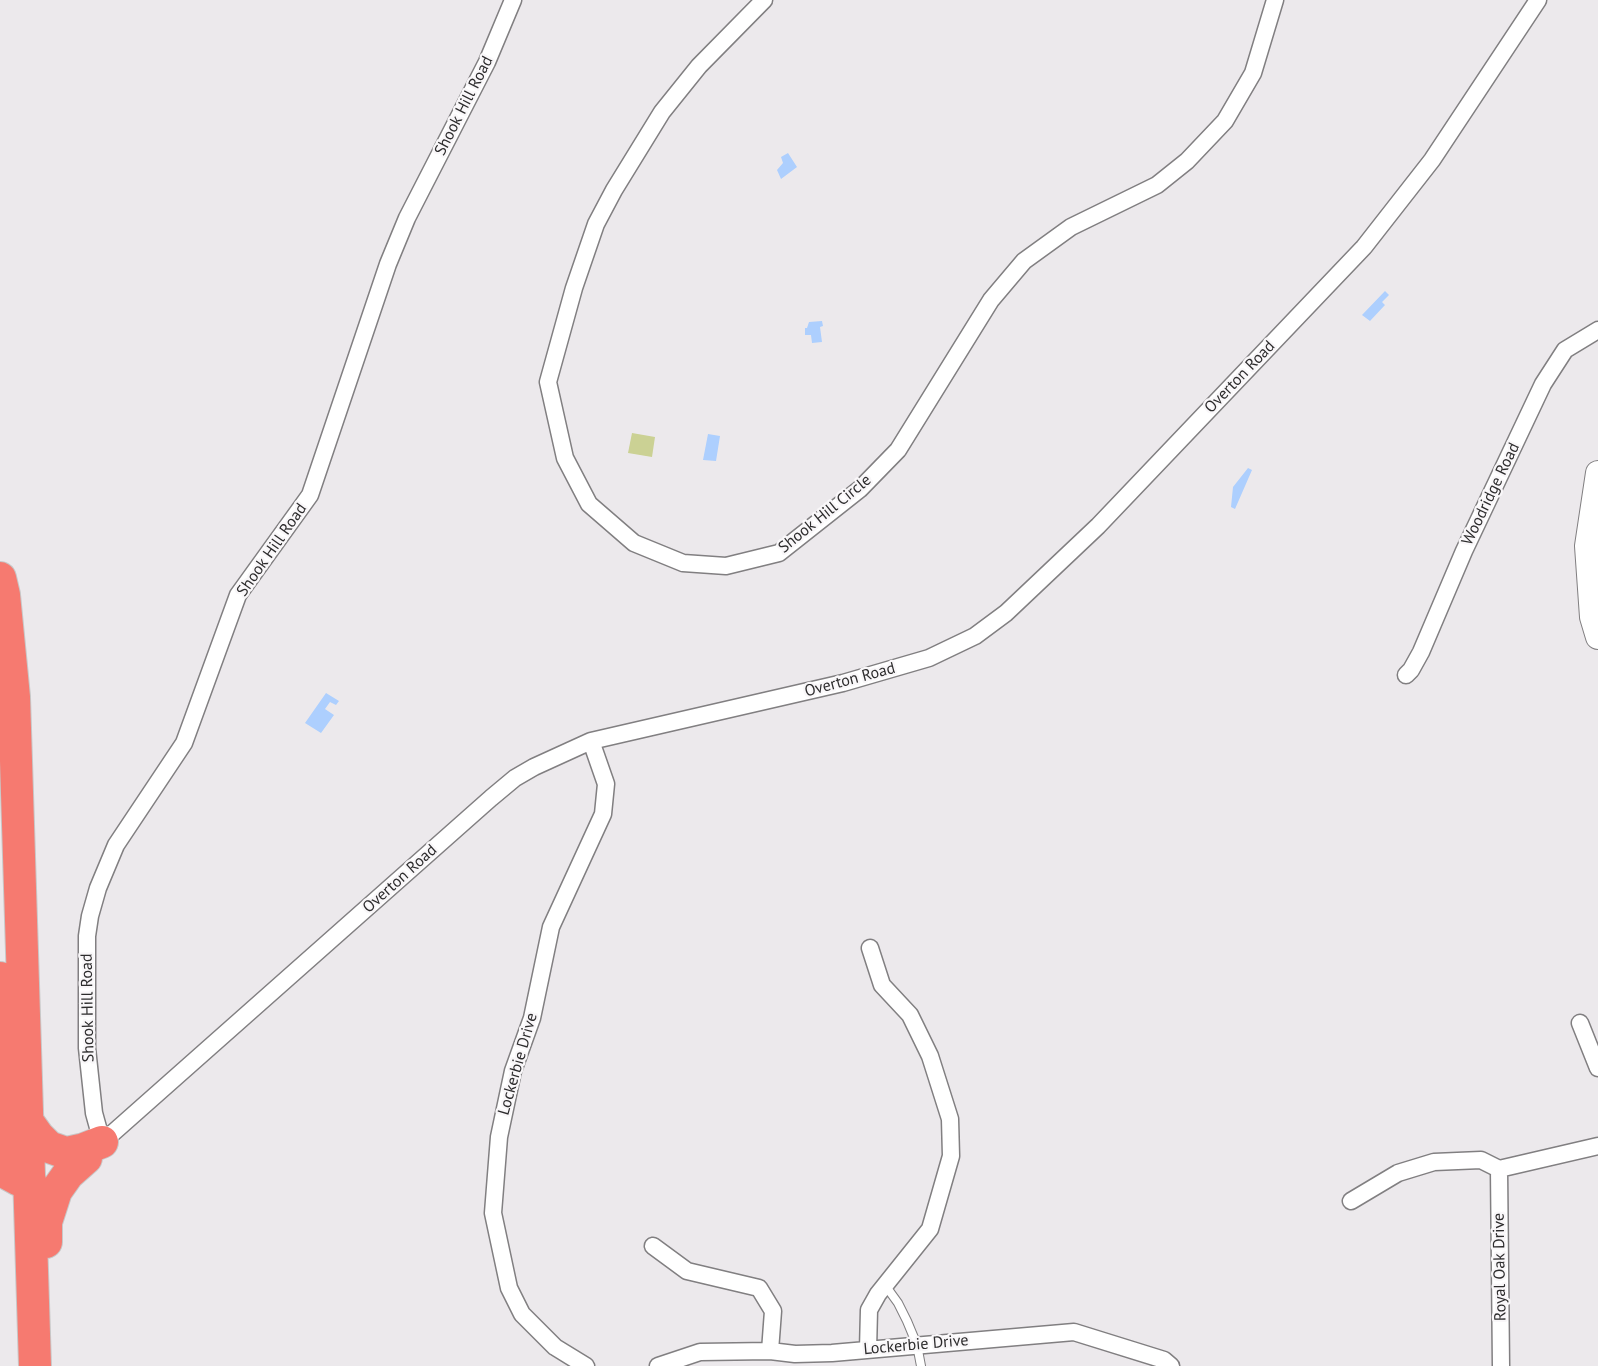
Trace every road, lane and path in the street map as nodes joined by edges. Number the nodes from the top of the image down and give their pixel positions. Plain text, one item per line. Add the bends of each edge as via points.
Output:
1 (513, 0) edge
2 (764, 0) edge
3 (1275, 0) edge
4 (1538, 0) edge
5 (1598, 330) edge
6 (1598, 473) edge
7 (0, 578) edge
8 (1598, 637) edge
9 (1406, 675) dead end
10 (591, 741) junction
11 (870, 948) dead end
12 (0, 978) edge
13 (1580, 1023) dead end
14 (1598, 1068) edge
15 (3, 1098) junction
16 (28, 1122) junction
17 (1598, 1146) edge
18 (94, 1150) junction
19 (1499, 1168) junction
20 (30, 1181) junction
21 (1351, 1201) dead end
22 (653, 1246) dead end
23 (885, 1285) junction
24 (917, 1345) junction
25 (868, 1350) junction
26 (770, 1351) junction
27 (35, 1366) edge
28 (46, 1366) edge
29 (586, 1366) edge
30 (658, 1366) edge
31 (921, 1366) edge
32 (1171, 1366) edge
33 (1501, 1366) edge

1 - 18 street, Shook Hill Road via 487,62 407,218 388,264 310,495 238,595 184,743 116,845 99,888 87,936 87,1048
2 - 3 street, Shook Hill Circle via 699,66 662,112 614,190 596,224 548,382 565,458 590,504 633,543 683,563 726,566 779,553 860,489 898,450 991,300 1024,261 1071,227 1157,185 1187,161 1225,121 1253,73
4 - 10 street, Overton Road via 1432,160 1364,247 1098,526 1006,613 975,636 929,658 843,683
5 - 9 street, Woodridge Road via 1565,350 1544,384 1464,551 1421,652
6 - 8 street via 1587,546 1592,617
7 - 16 highway via 14,697
10 - 18 street, Overton Road via 515,778
10 - 29 street, Lockerbie Drive via 606,784 603,814 551,927 532,1018 513,1071 498,1137 493,1213 509,1288 522,1314 555,1347
11 - 23 street via 882,985 910,1015 930,1056 950,1119 951,1156 930,1228
12 - 15 highway
13 - 14 street
15 - 16 highway via 8,1129 14,1138 20,1136
15 - 20 highway via 2,1166 19,1180
16 - 18 highway via 49,1147 66,1153
16 - 20 highway
17 - 19 street
18 - 20 street, Overton Road via 60,1174
18 - 28 highway via 56,1191 46,1222
19 - 21 street via 1481,1161 1434,1162 1398,1173
19 - 33 street, Royal Oak Drive
20 - 27 highway
22 - 26 street via 687,1271 759,1288 773,1311
23 - 24 lane via 898,1302
23 - 25 street via 869,1310
24 - 25 street, Lockerbie Drive
24 - 31 lane
24 - 32 street, Lockerbie Drive via 1074,1332 1164,1360
25 - 26 street, Lockerbie Drive via 795,1354
26 - 30 street, Lockerbie Drive via 700,1352

